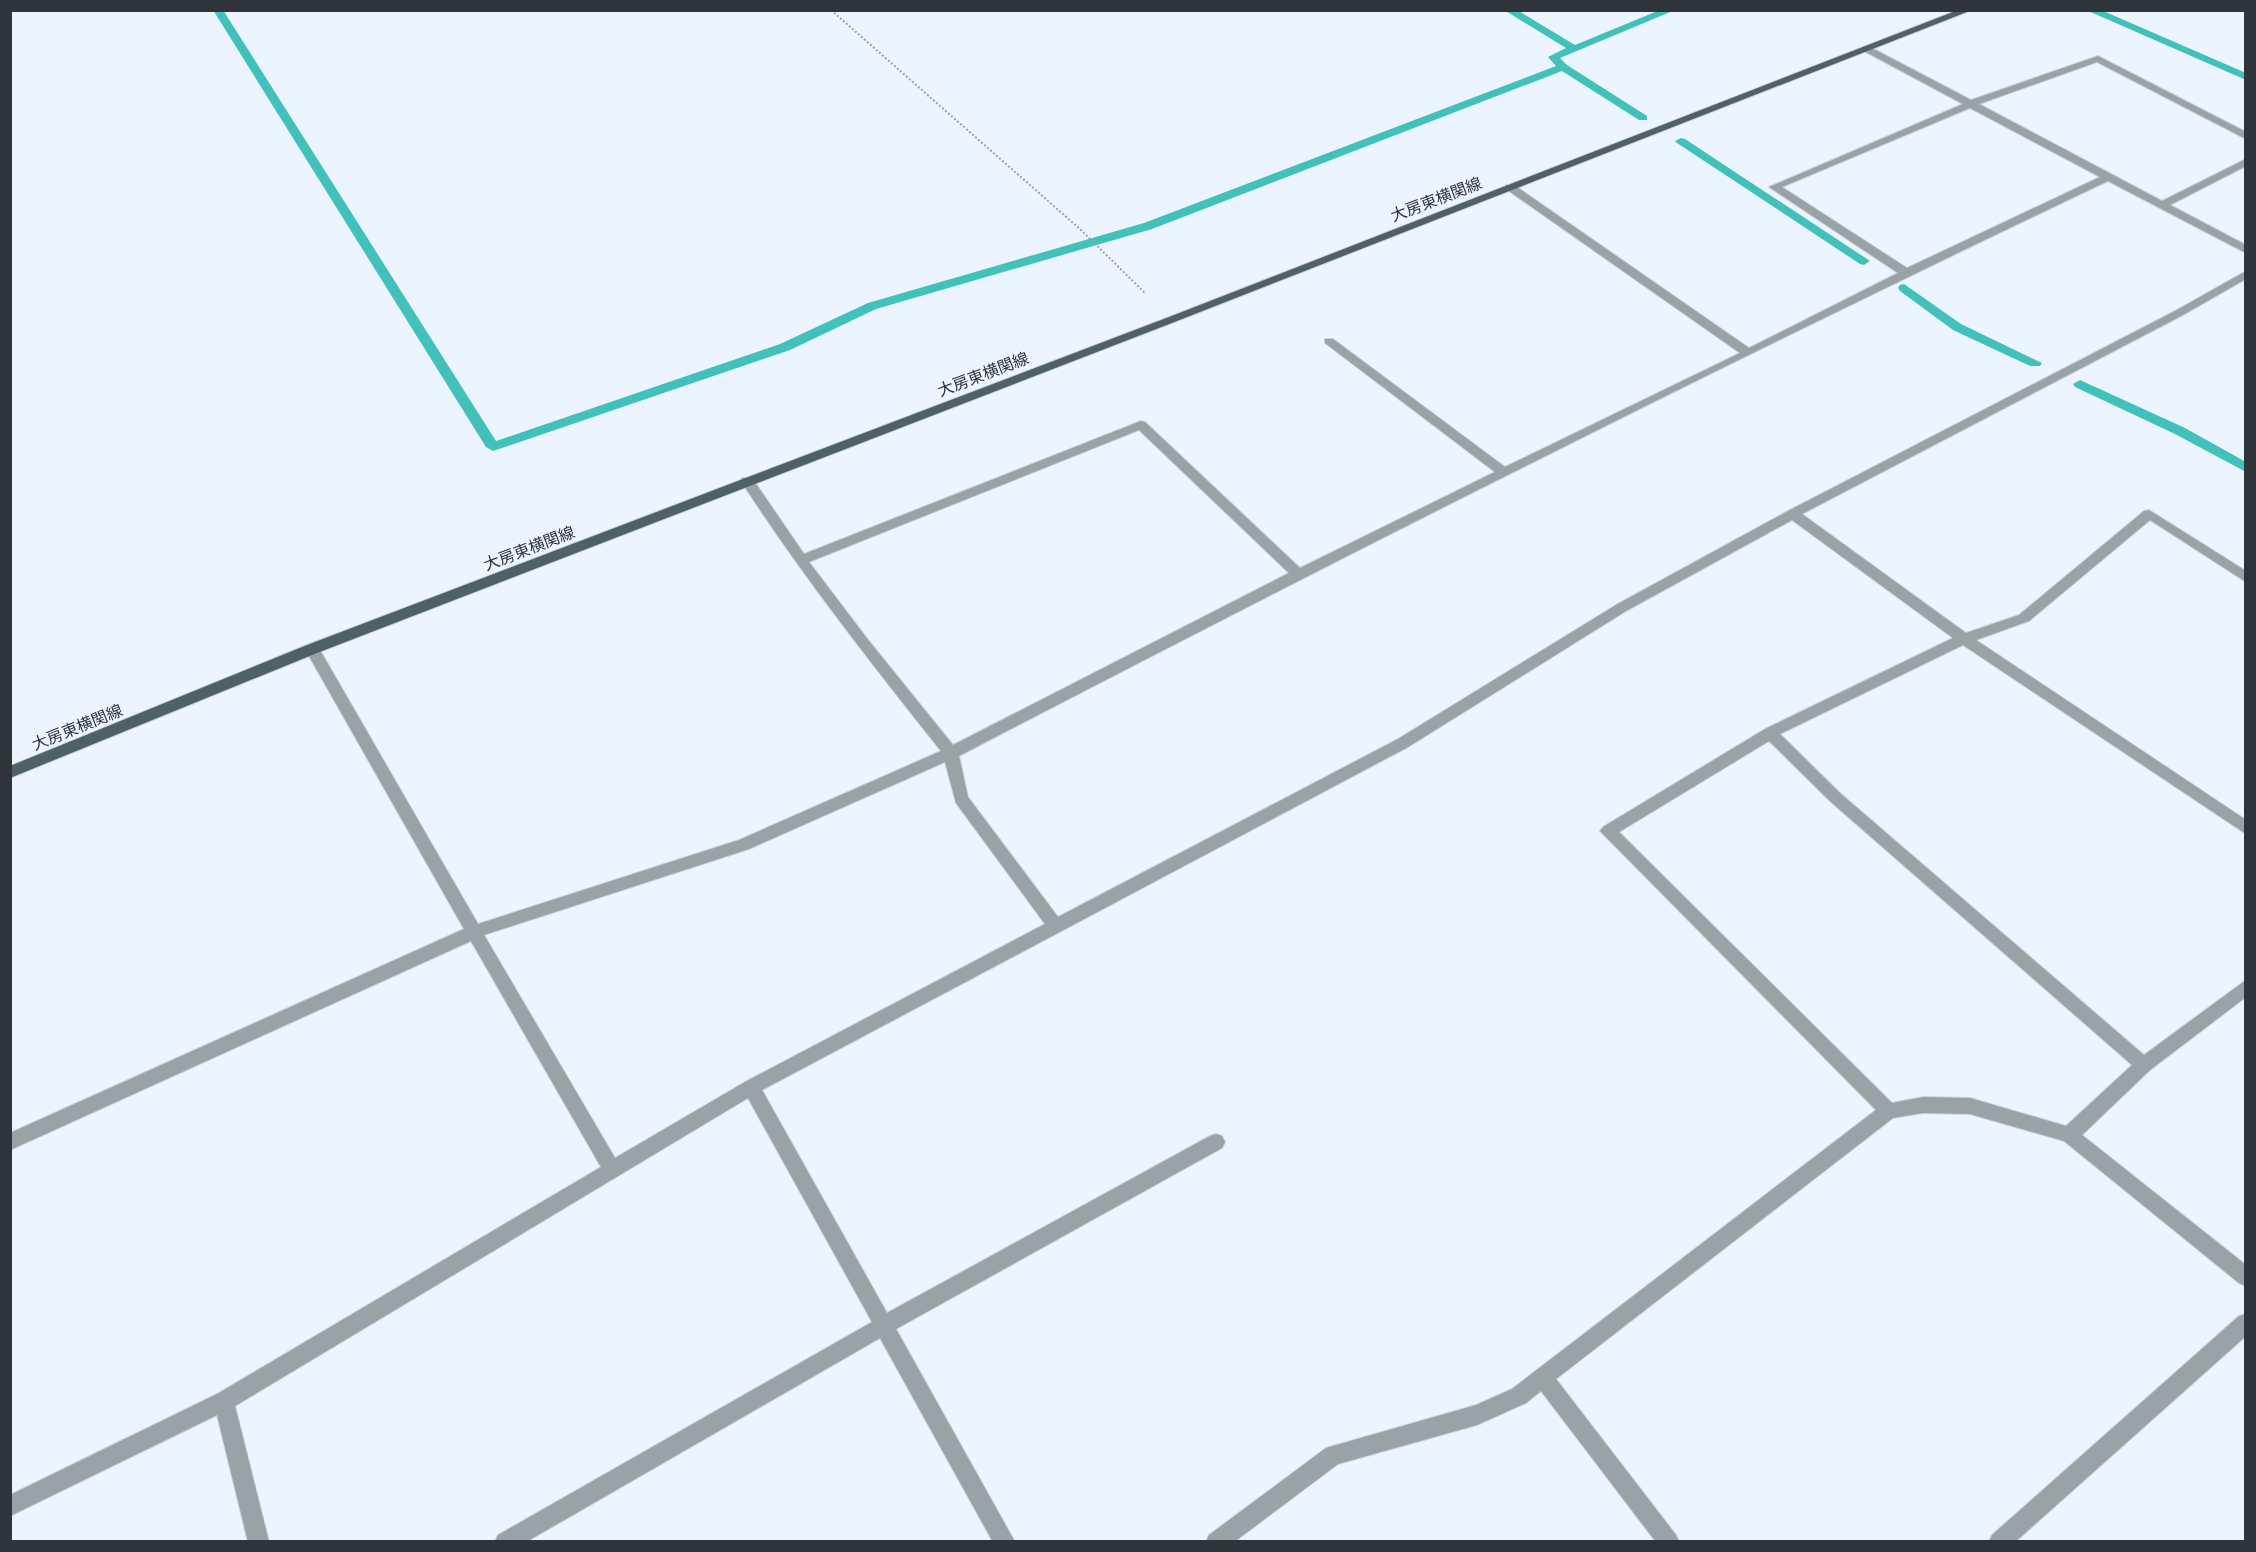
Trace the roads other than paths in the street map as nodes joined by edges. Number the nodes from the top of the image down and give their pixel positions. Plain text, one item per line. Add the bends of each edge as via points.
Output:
1 (1968, 10) edge
2 (1867, 49) junction
3 (1970, 104) junction
4 (2246, 136) edge
5 (2246, 162) edge
6 (2108, 177) junction
7 (1510, 187) junction
8 (2161, 206) junction
9 (2246, 250) edge
10 (1905, 273) junction
11 (2246, 273) edge
12 (1329, 341) dead end
13 (1748, 354) junction
14 (1505, 473) junction
15 (747, 481) junction
16 (1792, 514) junction
17 (801, 560) junction
18 (1298, 574) junction
19 (2246, 578) edge
20 (1964, 639) junction
21 (312, 649) junction
22 (1770, 733) junction
23 (951, 753) junction
24 (10, 772) edge
25 (2246, 828) edge
26 (1056, 926) junction
27 (474, 932) junction
28 (2246, 987) edge
29 (2144, 1065) junction
30 (751, 1086) junction
31 (1889, 1111) junction
32 (2069, 1135) junction
33 (10, 1142) edge
34 (1216, 1142) dead end
35 (612, 1169) junction
36 (2246, 1277) edge
37 (2246, 1323) edge
38 (884, 1325) junction
39 (1543, 1378) junction
40 (224, 1401) junction
41 (10, 1506) edge
42 (259, 1542) edge
43 (505, 1542) edge
44 (1005, 1542) edge
45 (1216, 1542) edge
46 (1669, 1542) edge
47 (1999, 1542) edge

1 - 2 main road, 大房東横関線
2 - 3 street
2 - 7 main road, 大房東横関線
3 - 4 street via 2098,59
3 - 6 street
3 - 10 street via 1774,186
5 - 8 street
6 - 8 street
6 - 10 street
7 - 13 street
7 - 15 main road, 大房東横関線
8 - 9 street
10 - 13 street
11 - 16 street via 2178,313
12 - 14 street
13 - 14 street
14 - 18 street
15 - 17 street
15 - 21 main road, 大房東横関線
16 - 20 street
16 - 26 street via 1621,608 1403,743
17 - 18 street via 1142,425
17 - 23 street
18 - 23 street
19 - 20 street via 2150,514 2024,618
20 - 22 street
20 - 25 street
21 - 24 main road, 大房東横関線
21 - 27 street
22 - 29 street via 1836,798
22 - 31 street via 1608,831
23 - 26 street via 961,799
23 - 27 street via 744,845
26 - 30 street
27 - 33 street
27 - 35 street
28 - 29 street
29 - 32 street
30 - 35 street
30 - 38 street
31 - 32 street via 1970,1106
31 - 39 street
32 - 36 street
34 - 38 street
35 - 40 street
37 - 47 street
38 - 43 street
38 - 44 street
39 - 45 street via 1519,1395 1477,1415 1333,1455
39 - 46 street
40 - 41 street
40 - 42 street

